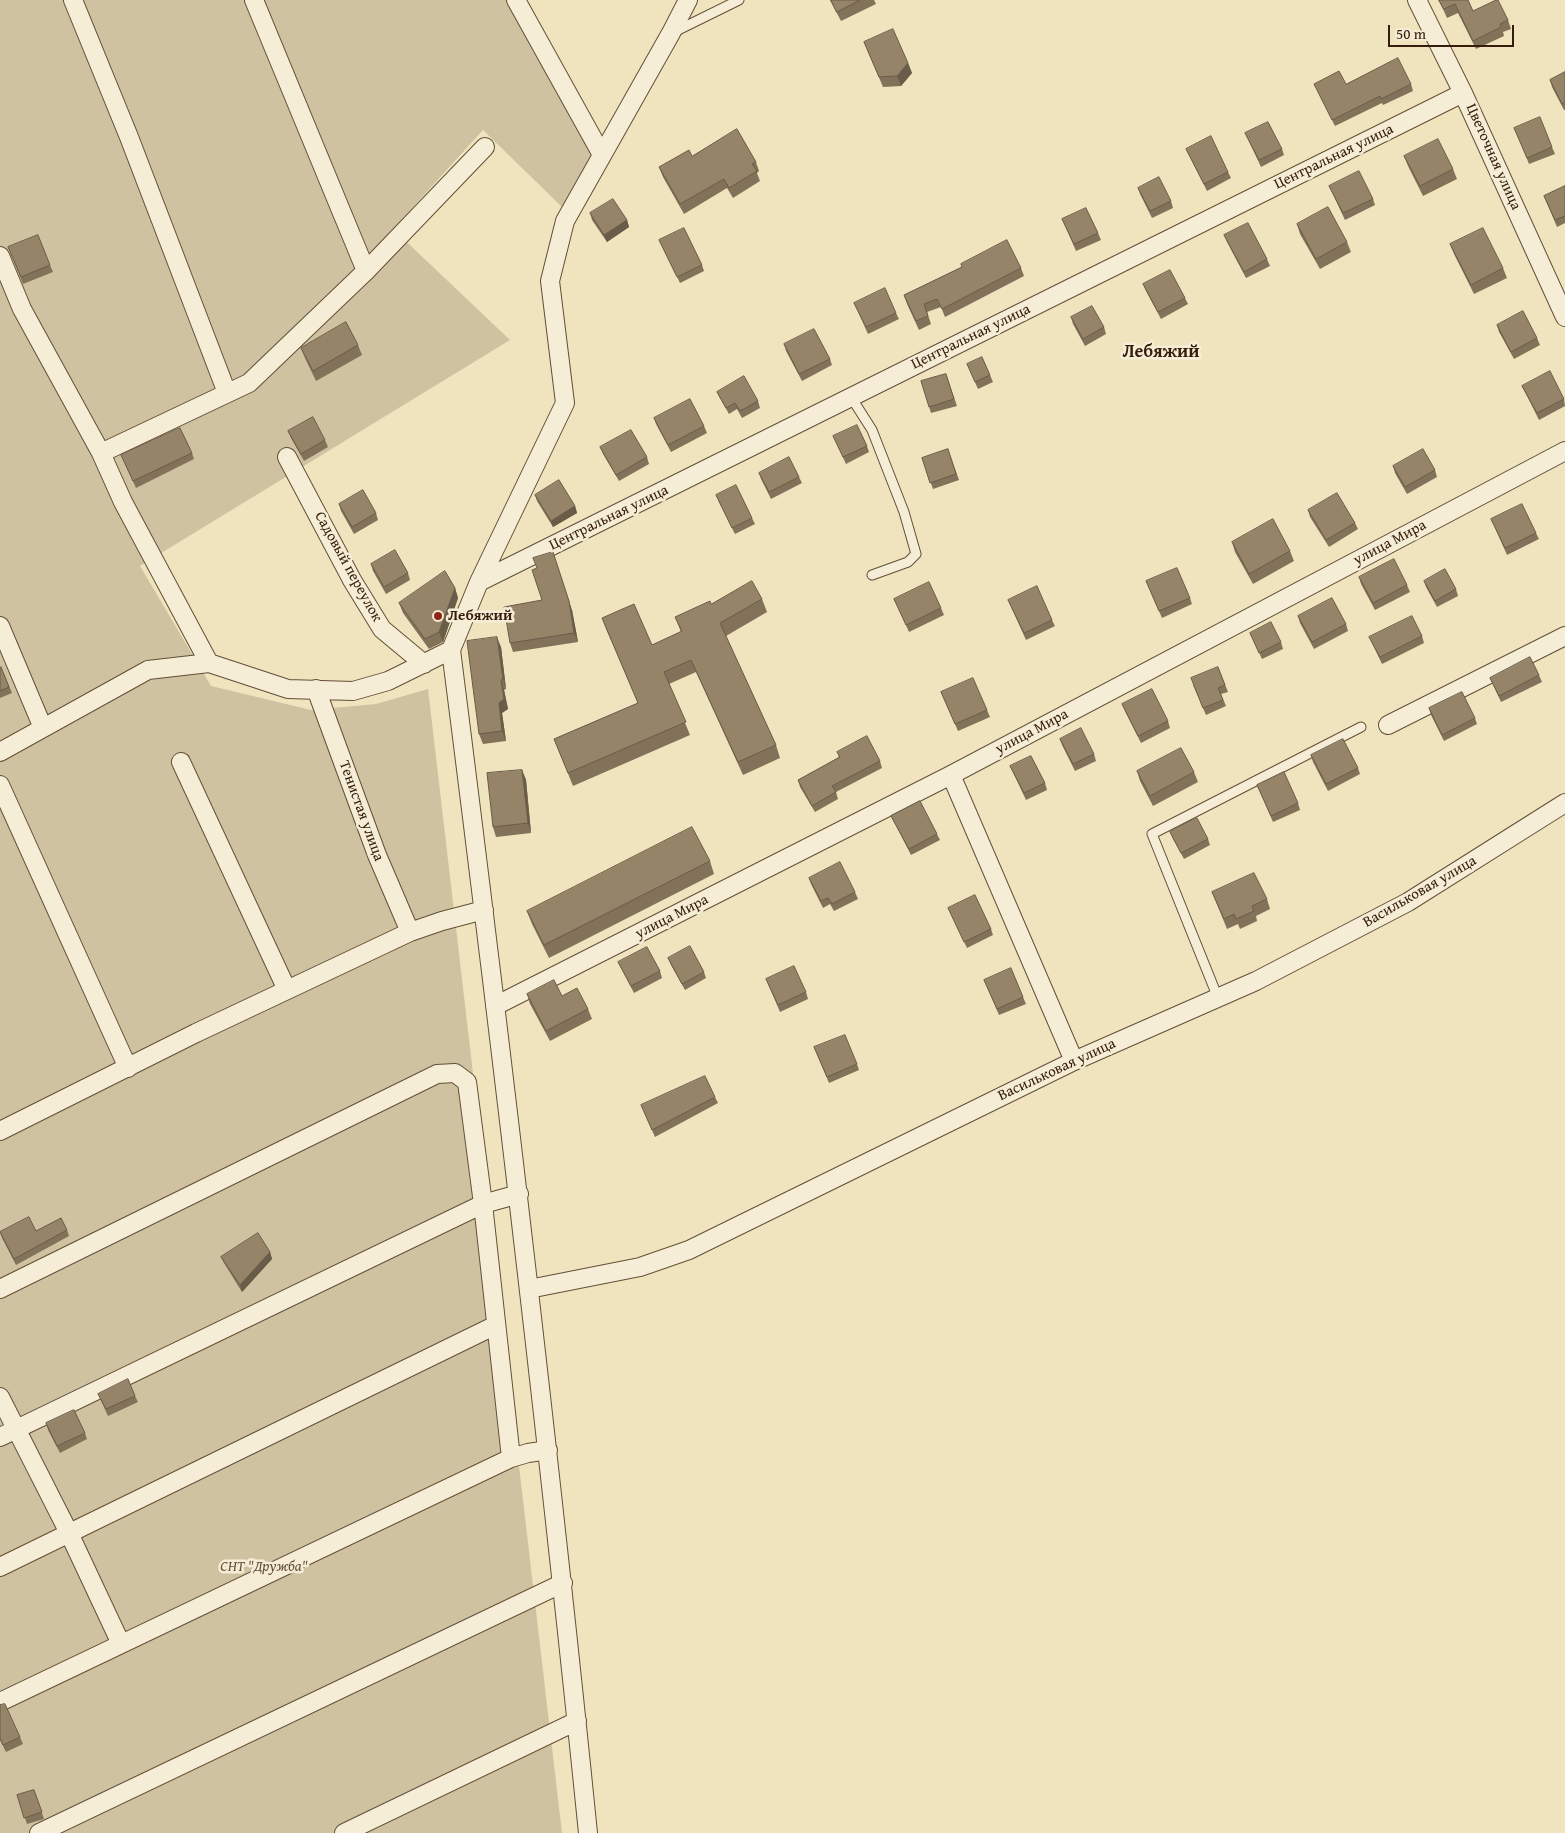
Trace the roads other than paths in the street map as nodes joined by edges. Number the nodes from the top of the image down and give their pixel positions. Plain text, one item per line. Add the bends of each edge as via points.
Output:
1 (73, 0) edge
2 (254, 0) edge
3 (516, 0) edge
4 (688, 0) edge
5 (738, 0) edge
6 (1416, 0) edge
7 (671, 33) junction
8 (1463, 92) junction
9 (485, 147) dead end
10 (602, 155) junction
11 (0, 256) edge
12 (366, 271) junction
13 (1565, 317) edge
14 (227, 393) junction
15 (851, 397) junction
16 (1565, 451) edge
17 (102, 453) junction
18 (287, 457) dead end
19 (872, 574) dead end
20 (479, 582) junction
21 (0, 626) edge
22 (1565, 636) edge
23 (451, 650) junction
24 (209, 663) junction
25 (424, 664) junction
26 (316, 689) junction
27 (1388, 725) dead end
28 (1361, 727) dead end
29 (43, 728) junction
30 (0, 752) edge
31 (181, 762) dead end
32 (951, 775) junction
33 (0, 786) edge
34 (1565, 803) edge
35 (484, 910) junction
36 (410, 932) junction
37 (288, 990) junction
38 (1218, 998) junction
39 (495, 1006) junction
40 (1074, 1061) junction
41 (128, 1068) junction
42 (0, 1131) edge
43 (519, 1194) junction
44 (482, 1204) junction
45 (0, 1289) edge
46 (529, 1289) junction
47 (496, 1324) junction
48 (0, 1397) edge
49 (16, 1429) junction
50 (0, 1437) edge
51 (548, 1450) junction
52 (511, 1458) junction
53 (69, 1533) junction
54 (0, 1567) edge
55 (563, 1583) junction
56 (122, 1644) junction
57 (0, 1702) edge
58 (577, 1721) junction
59 (39, 1833) edge
60 (344, 1833) edge
61 (588, 1833) edge

1 - 14 street
2 - 12 street
3 - 10 street
4 - 7 street
5 - 7 lane
6 - 8 street, Цветочная улица
7 - 10 street
8 - 13 street, Цветочная улица
8 - 15 street, Центральная улица
9 - 12 street
10 - 20 street via 565,221 550,282 566,403
11 - 17 street via 22,309
12 - 14 street via 249,383
14 - 17 street
15 - 19 lane via 872,430 904,512 916,554 908,562
15 - 20 street, Центральная улица
16 - 32 street, улица Мира
17 - 24 street via 123,502
18 - 25 street, Садовый переулок via 352,580 382,629
20 - 23 street
21 - 29 street
22 - 27 street
23 - 25 street
23 - 35 street
24 - 26 street via 288,689
24 - 29 street via 148,670
25 - 26 street via 388,681 352,691
26 - 36 street, Тенистая улица via 377,855
28 - 38 lane via 1152,834
29 - 30 street
31 - 37 street
32 - 39 street, улица Мира
32 - 40 street
33 - 41 street
34 - 38 street, Васильковая улица via 1408,902
35 - 36 street
35 - 39 street
36 - 37 street
37 - 41 street
38 - 40 street, Васильковая улица
39 - 43 street
40 - 46 street, Васильковая улица via 689,1250 640,1267
41 - 42 street
43 - 44 street
43 - 46 street
44 - 45 street via 467,1082 455,1073 437,1074
44 - 47 street
44 - 49 street
46 - 51 street
47 - 52 street
47 - 53 street
48 - 49 street
49 - 50 street
49 - 53 street
51 - 52 street
51 - 55 street
52 - 56 street
53 - 54 street
53 - 56 street
55 - 58 street
55 - 59 street
56 - 57 street
58 - 60 street
58 - 61 street

